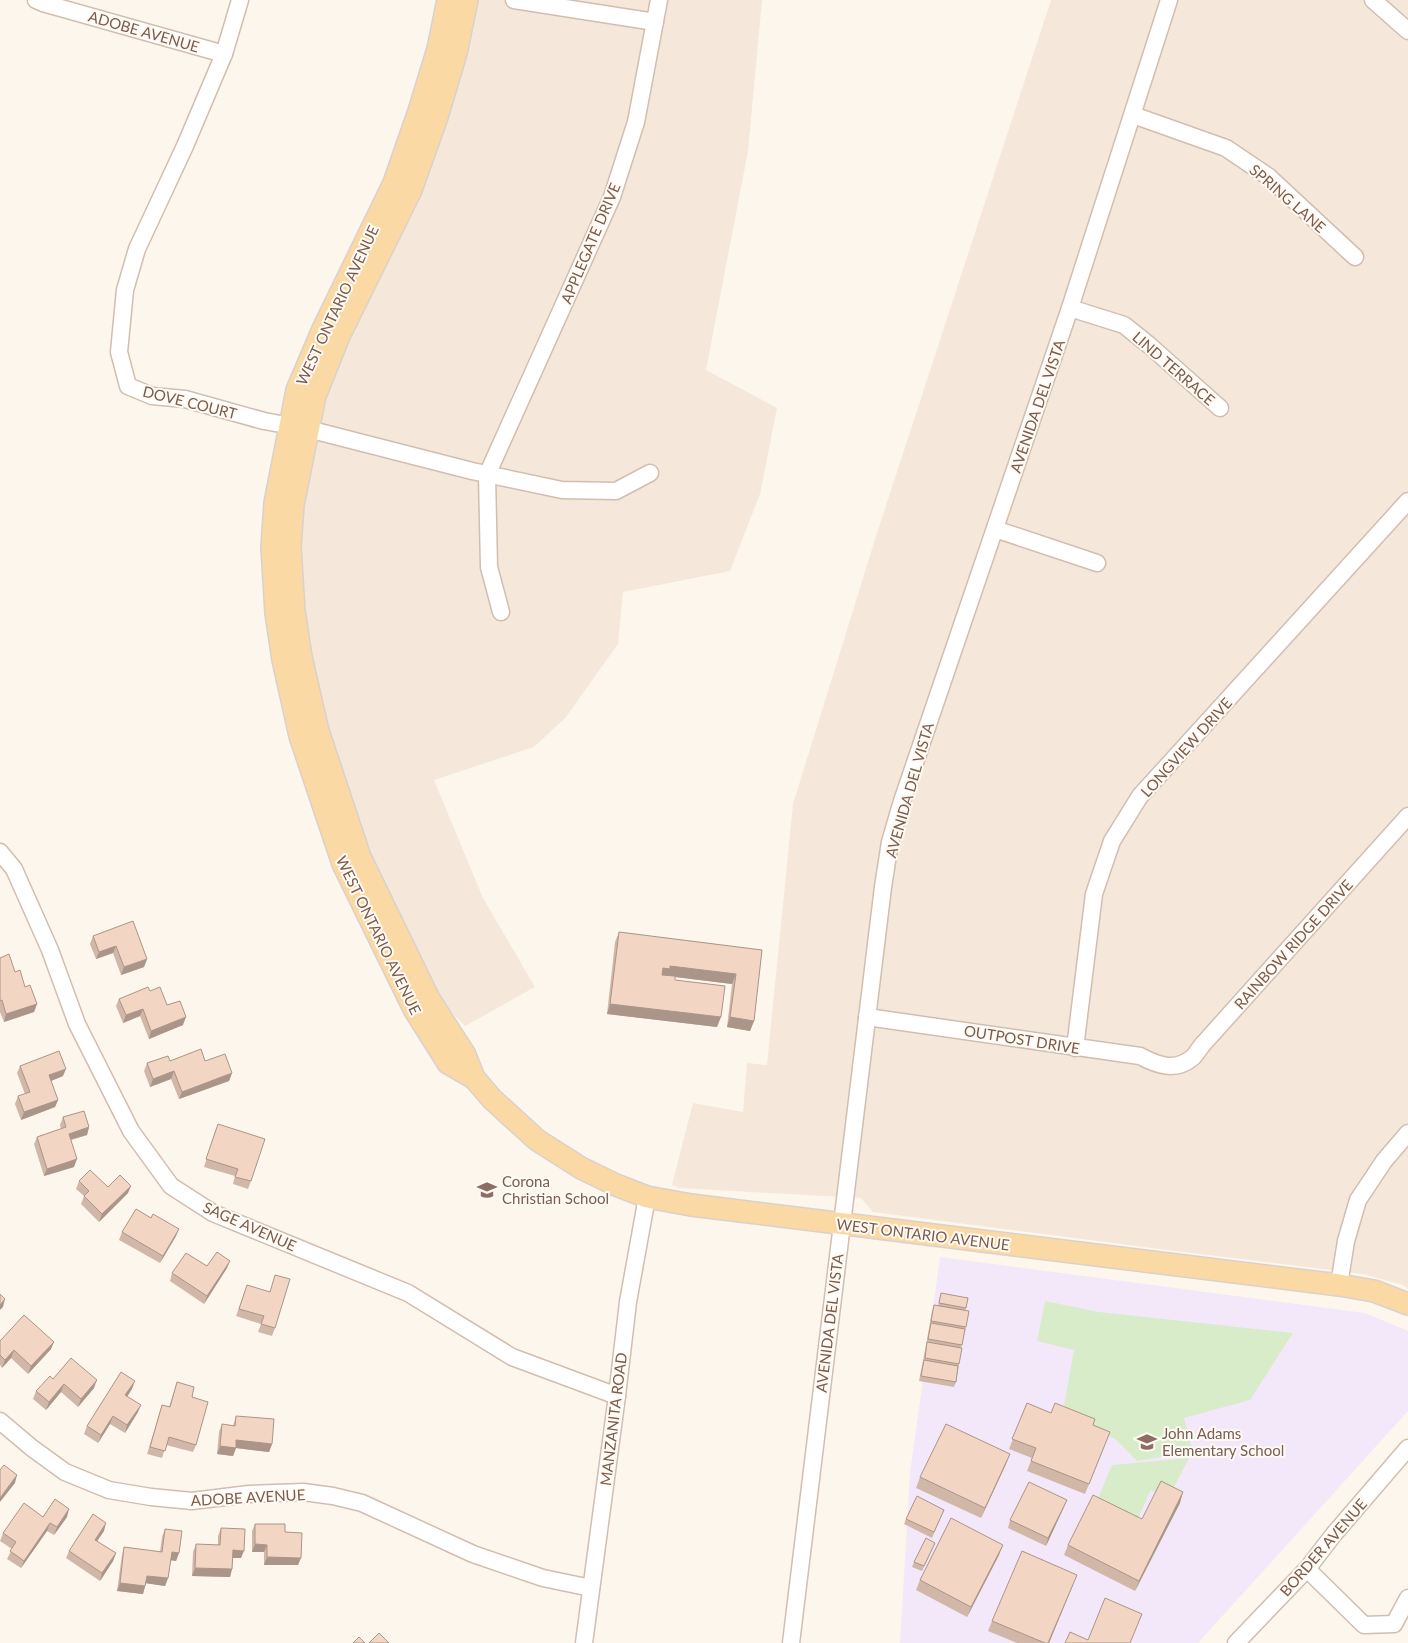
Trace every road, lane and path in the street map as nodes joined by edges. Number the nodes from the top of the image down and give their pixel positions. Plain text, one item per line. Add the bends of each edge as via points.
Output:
1 (36, 0) edge
2 (240, 0) edge
3 (448, 0) edge
4 (467, 0) edge
5 (514, 0) edge
6 (658, 0) edge
7 (1169, 0) edge
8 (1373, 0) edge
9 (656, 22) junction
10 (1408, 31) edge
11 (224, 54) junction
12 (1133, 115) junction
13 (1355, 257) dead end
14 (1070, 308) junction
15 (1220, 408) dead end
16 (300, 427) junction
17 (650, 473) dead end
18 (487, 475) junction
19 (1408, 501) edge
20 (996, 529) junction
21 (1097, 563) dead end
22 (501, 612) dead end
23 (1408, 816) edge
24 (0, 852) edge
25 (867, 1017) junction
26 (1075, 1048) junction
27 (1175, 1066) joint
28 (1408, 1133) edge
29 (647, 1196) junction
30 (841, 1224) junction
31 (1339, 1285) junction
32 (1408, 1304) edge
33 (617, 1396) junction
34 (0, 1421) edge
35 (1408, 1448) edge
36 (1307, 1569) junction
37 (591, 1588) junction
38 (1408, 1598) edge
39 (584, 1643) edge
40 (791, 1643) edge
41 (1236, 1643) edge

1 - 11 street, ADOBE AVENUE
2 - 11 street, DOVE COURT
3 - 16 main road, WEST ONTARIO AVENUE via 436,57 394,183 297,390
4 - 16 main road, WEST ONTARIO AVENUE via 456,53 411,190 339,336
5 - 9 street
6 - 9 street, APPLEGATE DRIVE
7 - 12 street, AVENIDA DEL VISTA
8 - 10 street
9 - 18 street, APPLEGATE DRIVE via 636,122 612,197
11 - 16 street, DOVE COURT via 138,249 125,290 119,352 128,386 152,396 185,399
12 - 13 street, SPRING LANE via 1226,148 1268,177
12 - 14 street, AVENIDA DEL VISTA
14 - 15 street, LIND TERRACE via 1124,325
14 - 20 street, AVENIDA DEL VISTA
16 - 18 street, DOVE COURT
16 - 29 main road, WEST ONTARIO AVENUE via 290,548 294,611 318,731 360,857 429,1000 465,1055 474,1078 537,1140 581,1168
17 - 18 street, DOVE COURT via 616,491 562,490
18 - 22 street via 489,566
19 - 26 street, LONGVIEW DRIVE via 1140,796 1112,841 1094,894
20 - 21 street
20 - 25 street, AVENIDA DEL VISTA via 890,842
23 - 27 street, RAINBOW RIDGE DRIVE via 1192,1058
24 - 33 street, SAGE AVENUE via 14,869 50,950 77,1024 131,1131 171,1186 213,1213 408,1292 512,1357
25 - 26 street, OUTPOST DRIVE
25 - 30 street, AVENIDA DEL VISTA
26 - 27 street, OUTPOST DRIVE via 1140,1056 1157,1065
28 - 31 street via 1358,1200 1346,1241
29 - 30 main road, WEST ONTARIO AVENUE via 691,1205
29 - 33 street, MANZANITA ROAD via 628,1302
30 - 31 main road, WEST ONTARIO AVENUE
30 - 40 street, AVENIDA DEL VISTA
31 - 32 main road, WEST ONTARIO AVENUE via 1374,1292
33 - 37 street, MANZANITA ROAD
34 - 37 street, ADOBE AVENUE via 66,1472 109,1490 192,1501 303,1492 333,1496 362,1503 473,1554 543,1578
35 - 36 street, BORDER AVENUE
36 - 38 street via 1364,1625 1394,1624
36 - 41 street, BORDER AVENUE
37 - 39 street, MANZANITA ROAD

